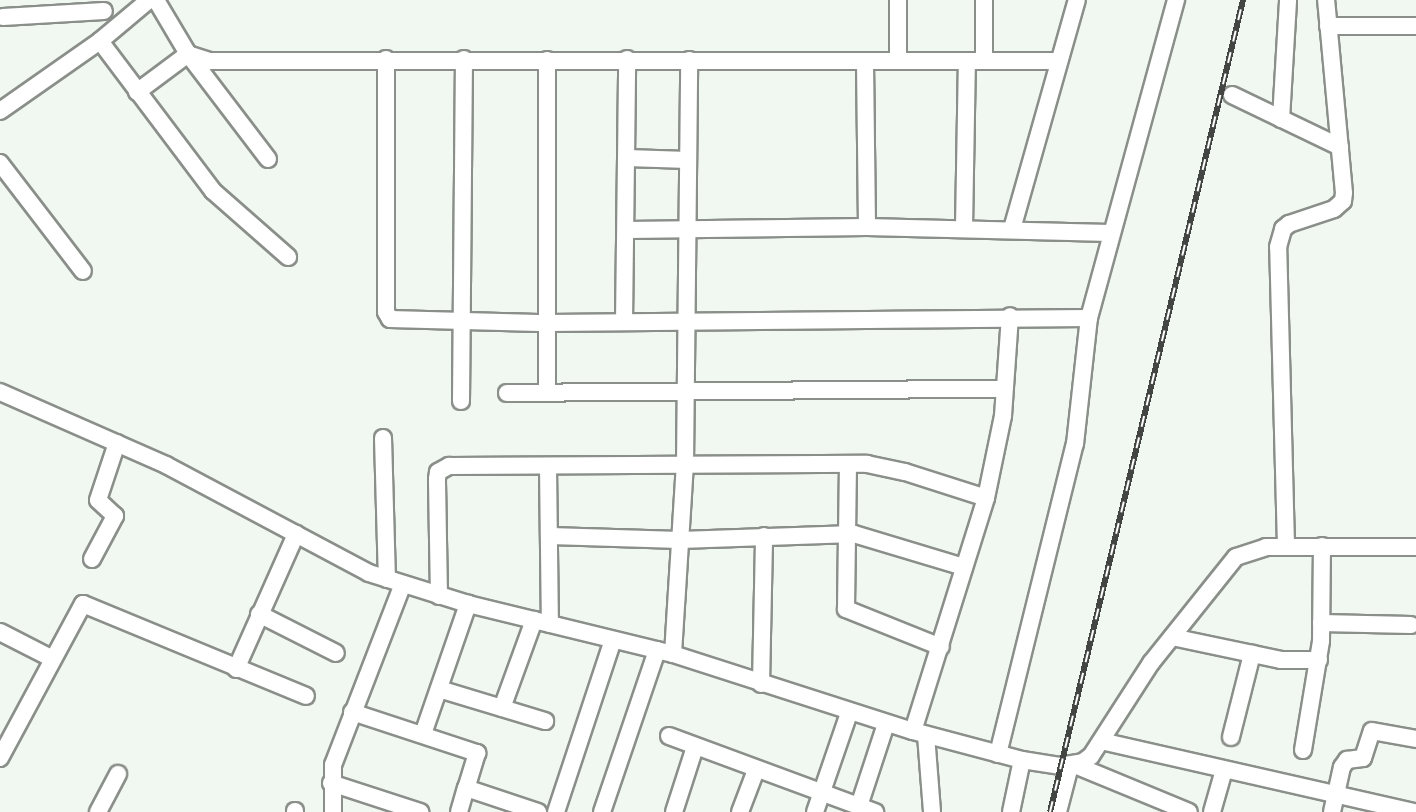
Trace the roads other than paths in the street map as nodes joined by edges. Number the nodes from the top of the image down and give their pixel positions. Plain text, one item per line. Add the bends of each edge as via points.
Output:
1 (148, 0) edge
2 (156, 0) edge
3 (898, 0) edge
4 (984, 0) edge
5 (1077, 0) edge
6 (1176, 0) edge
7 (1288, 0) edge
8 (1326, 0) edge
9 (104, 5) edge
10 (33, 8) edge
11 (3, 17) dead end
12 (1328, 26) junction
13 (1416, 26) edge
14 (103, 38) junction
15 (188, 54) junction
16 (386, 59) junction
17 (627, 59) junction
18 (464, 60) junction
19 (547, 60) junction
20 (689, 60) junction
21 (984, 60) junction
22 (898, 61) junction
23 (967, 61) junction
24 (1059, 61) junction
25 (865, 62) junction
26 (137, 92) junction
27 (1233, 95) dead end
28 (2, 104) edge
29 (1281, 119) junction
30 (1340, 147) junction
31 (627, 158) junction
32 (268, 159) dead end
33 (688, 160) junction
34 (3, 172) edge
35 (867, 227) junction
36 (964, 228) junction
37 (1012, 229) junction
38 (627, 230) junction
39 (688, 231) junction
40 (1110, 233) junction
41 (288, 257) dead end
42 (83, 271) dead end
43 (1010, 316) junction
44 (1089, 318) junction
45 (463, 321) junction
46 (686, 321) junction
47 (624, 322) junction
48 (548, 323) junction
49 (1004, 389) junction
50 (0, 392) edge
51 (686, 392) junction
52 (507, 393) dead end
53 (547, 393) junction
54 (461, 401) dead end
55 (383, 438) dead end
56 (117, 443) junction
57 (685, 464) junction
58 (848, 464) junction
59 (548, 467) junction
60 (986, 498) junction
61 (296, 534) junction
62 (845, 534) junction
63 (550, 536) junction
64 (764, 536) junction
65 (680, 540) junction
66 (1286, 546) junction
67 (1322, 546) junction
68 (1416, 547) edge
69 (92, 559) dead end
70 (964, 567) junction
71 (395, 581) junction
72 (439, 596) junction
73 (468, 604) junction
74 (259, 614) junction
75 (542, 622) junction
76 (1321, 623) junction
77 (1411, 625) dead end
78 (0, 632) edge
79 (1172, 637) junction
80 (614, 640) junction
81 (941, 647) junction
82 (665, 652) junction
83 (336, 653) dead end
84 (1252, 654) junction
85 (53, 659) junction
86 (1319, 660) junction
87 (236, 669) junction
88 (761, 684) junction
89 (439, 689) junction
90 (306, 696) dead end
91 (502, 708) junction
92 (352, 712) junction
93 (849, 713) junction
94 (545, 721) dead end
95 (886, 724) junction
96 (919, 733) junction
97 (423, 734) junction
98 (669, 736) dead end
99 (1231, 737) dead end
100 (1416, 739) edge
101 (1101, 741) junction
102 (695, 747) junction
103 (1303, 750) dead end
104 (998, 754) junction
105 (0, 758) edge
106 (1022, 760) junction
107 (1072, 765) junction
108 (756, 770) junction
109 (1224, 770) junction
110 (118, 774) dead end
111 (331, 783) junction
112 (466, 788) junction
113 (822, 792) junction
114 (1333, 804) edge
115 (867, 809) edge
116 (1406, 811) edge
117 (98, 812) edge
118 (333, 812) edge
119 (420, 812) edge
120 (459, 812) edge
121 (537, 812) edge
122 (556, 812) edge
123 (602, 812) edge
124 (674, 812) edge
125 (740, 812) edge
126 (815, 812) edge
127 (932, 812) edge
128 (1011, 812) edge
129 (1058, 812) edge
130 (1189, 812) edge
131 (1212, 812) edge

1 - 14 street
2 - 15 street
3 - 22 street
4 - 21 street
5 - 24 street
6 - 40 street
7 - 29 street
8 - 12 street
9 - 10 street
9 - 14 street
10 - 11 street
12 - 13 street
12 - 30 street
14 - 26 street
14 - 28 street
15 - 16 street via 210,61
15 - 26 street
15 - 32 street
16 - 18 street
16 - 45 street via 387,316
17 - 19 street
17 - 20 street
17 - 31 street
18 - 19 street
18 - 45 street
19 - 48 street
20 - 25 street
20 - 33 street
21 - 23 street
21 - 24 street
22 - 23 street
22 - 25 street
23 - 36 street
24 - 37 street
25 - 35 street
26 - 41 street via 213,191
27 - 29 street
29 - 30 street
30 - 66 street via 1343,201 1334,209 1288,224 1278,247
31 - 33 street
31 - 38 street
33 - 39 street
34 - 42 street
35 - 36 street
35 - 39 street
36 - 37 street
37 - 40 street
38 - 39 street
38 - 47 street
39 - 46 street
40 - 44 street
43 - 44 street
43 - 46 street
43 - 49 street
44 - 104 street via 1075,444
45 - 48 street
45 - 54 street
46 - 47 street
46 - 51 street
47 - 48 street
48 - 53 street
49 - 51 street
49 - 60 street via 1000,434
50 - 56 street
51 - 53 street
51 - 57 street
52 - 53 street
55 - 71 street
56 - 61 street
56 - 69 street via 98,500 115,513 114,519
57 - 58 street
57 - 59 street
57 - 65 street
58 - 60 street via 898,470
58 - 62 street
59 - 63 street
59 - 72 street via 449,466 438,472
60 - 70 street
61 - 71 street via 342,561
61 - 74 street
62 - 64 street
62 - 70 street via 882,540
62 - 81 street via 844,602 849,613
63 - 65 street
63 - 75 street
64 - 65 street
64 - 88 street
65 - 82 street
66 - 67 street
66 - 79 street via 1251,549 1236,556
67 - 68 street
67 - 76 street
70 - 81 street
71 - 72 street
71 - 92 street
72 - 73 street
73 - 75 street
73 - 89 street
74 - 83 street
74 - 87 street
75 - 80 street
75 - 91 street
76 - 77 street
76 - 86 street
78 - 85 street
79 - 84 street
79 - 101 street via 1137,682
80 - 82 street
80 - 122 street
81 - 96 street
82 - 88 street
82 - 123 street
84 - 86 street via 1295,661
84 - 99 street
85 - 87 street via 83,604
85 - 105 street
86 - 103 street
87 - 90 street
88 - 93 street
89 - 91 street
89 - 97 street
91 - 94 street
92 - 97 street
92 - 111 street via 333,765
93 - 95 street
93 - 113 street
95 - 96 street
95 - 115 street
96 - 104 street
96 - 127 street
97 - 112 street via 477,753
98 - 102 street
100 - 114 street via 1372,731 1363,759 1344,763
101 - 107 street via 1092,756
101 - 109 street
102 - 108 street
102 - 124 street
104 - 106 street
106 - 107 street
106 - 128 street
107 - 129 street
107 - 130 street
108 - 113 street
108 - 125 street
109 - 114 street
109 - 131 street
110 - 117 street
111 - 118 street
111 - 119 street
112 - 120 street
112 - 121 street
113 - 115 street
113 - 126 street
114 - 116 street

